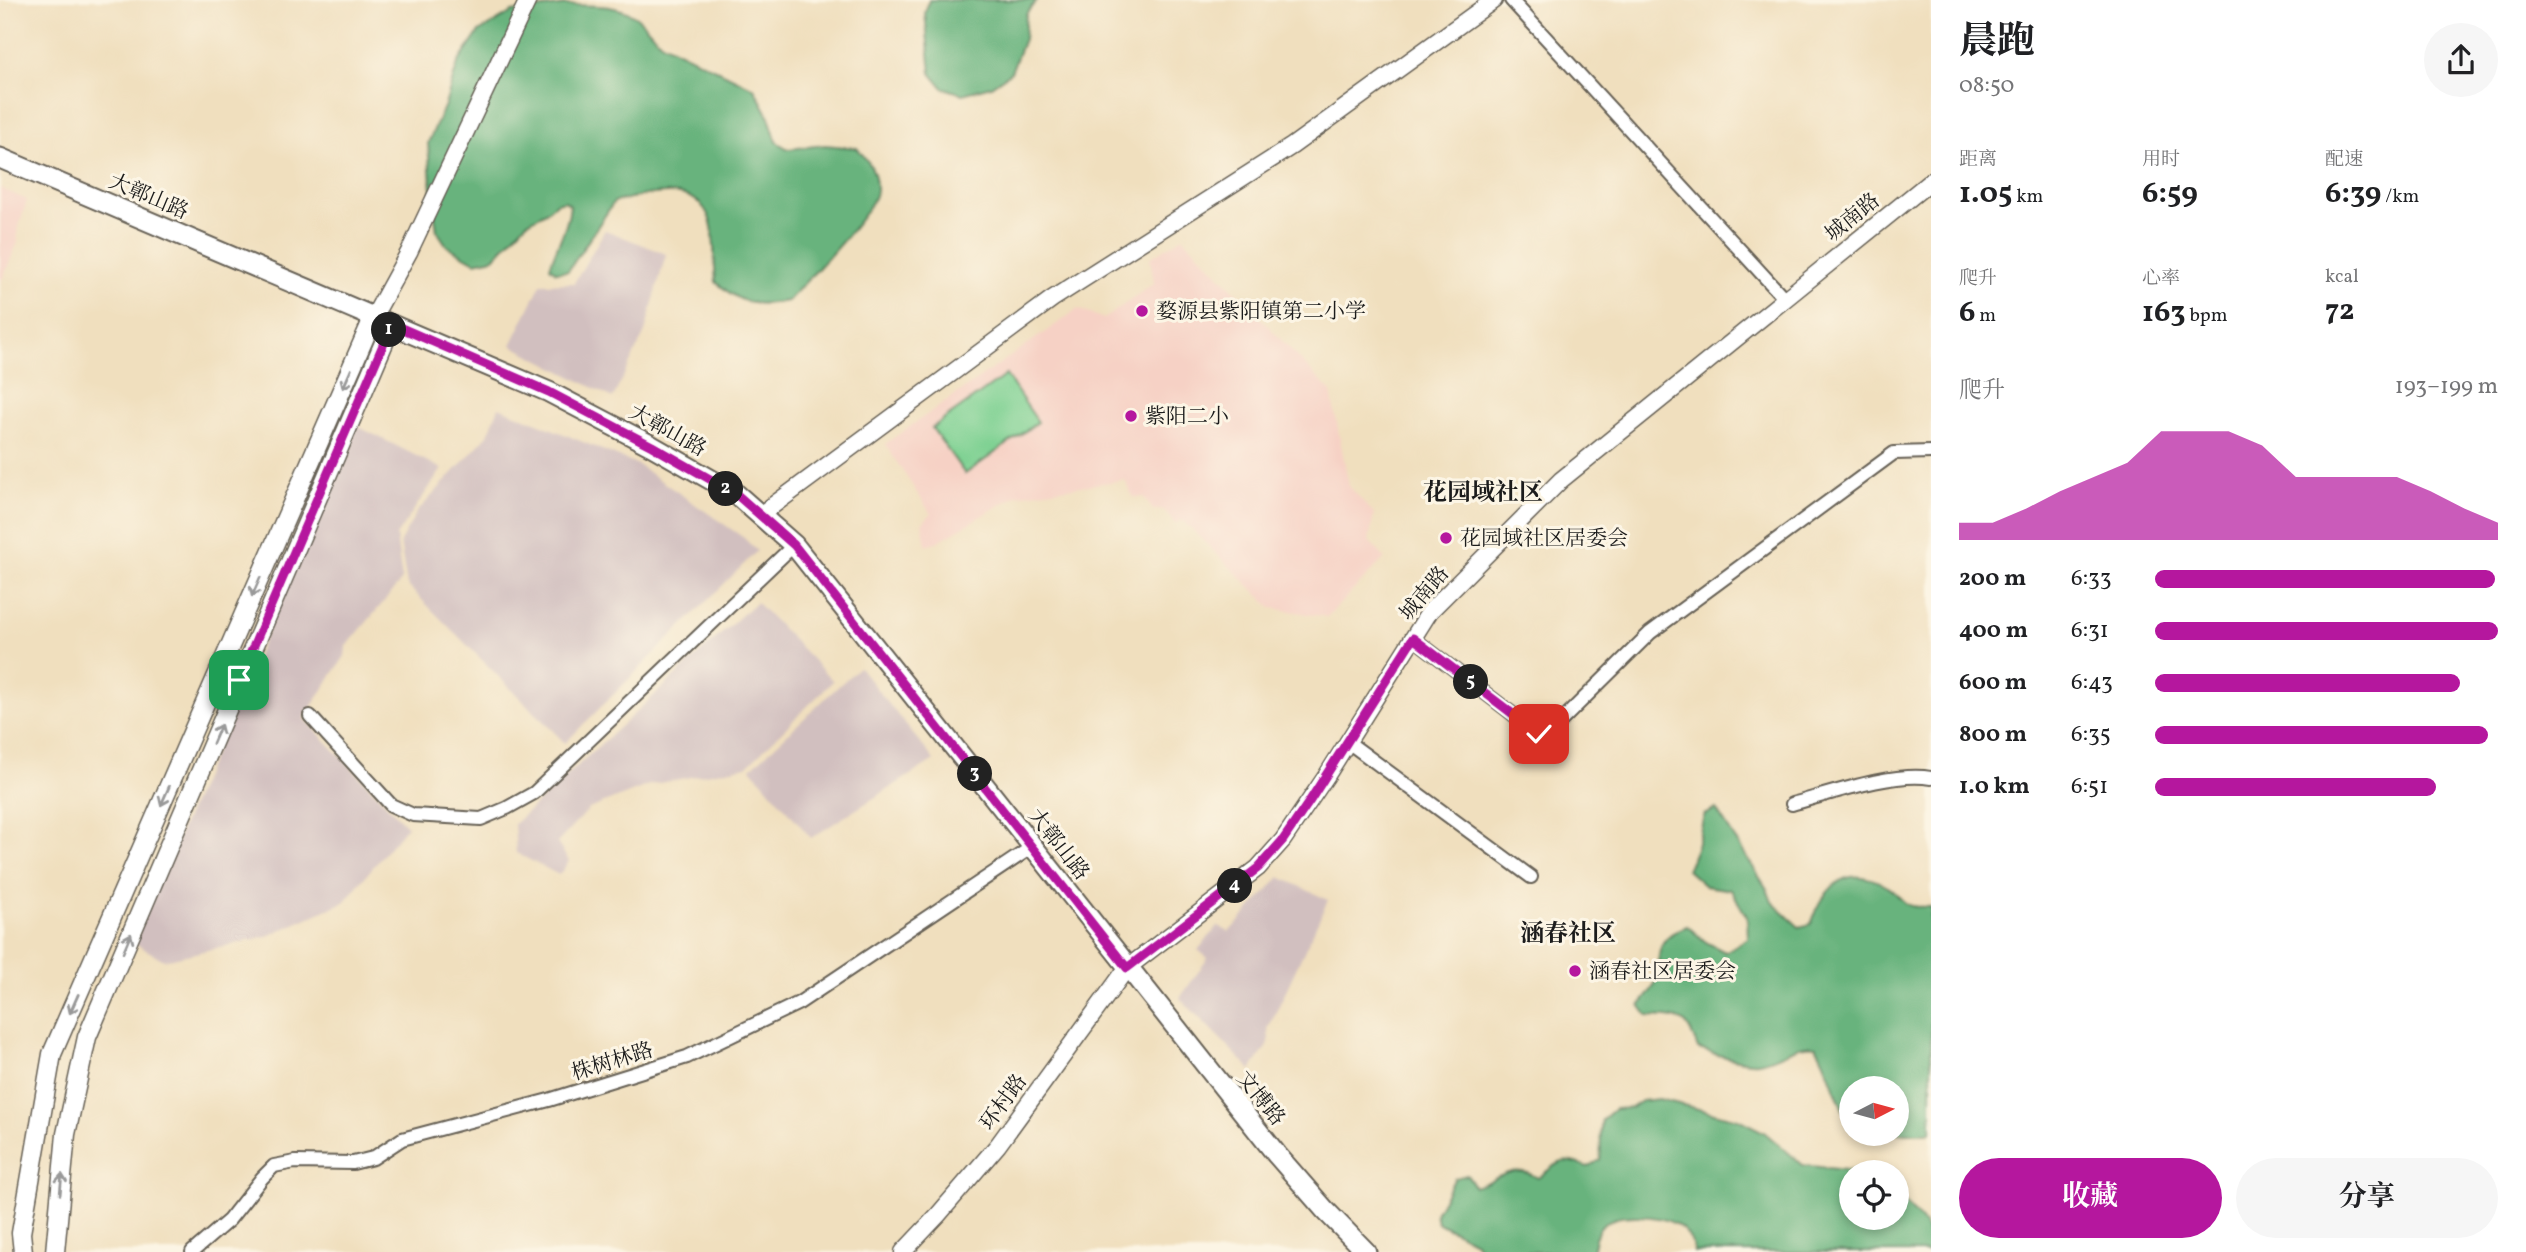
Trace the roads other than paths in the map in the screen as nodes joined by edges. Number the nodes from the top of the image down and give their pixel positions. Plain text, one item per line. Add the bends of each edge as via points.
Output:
1 (528, 0) edge
2 (1494, 0) edge
3 (1511, 0) edge
4 (0, 158) edge
5 (1931, 181) edge
6 (1785, 299) junction
7 (383, 320) junction
8 (1931, 452) edge
9 (760, 515) junction
10 (794, 545) junction
11 (1413, 638) junction
12 (310, 716) dead end
13 (1348, 742) junction
14 (1931, 778) edge
15 (1792, 804) dead end
16 (1032, 847) junction
17 (1531, 877) dead end
18 (1127, 968) junction
19 (23, 1252) edge
20 (55, 1252) edge
21 (192, 1252) edge
22 (902, 1252) edge
23 (1366, 1252) edge

1 - 7 street via 409,252
2 - 9 street via 1292,146 1052,299
3 - 6 street
4 - 7 main road, 大鄣山路
5 - 6 street, 城南路
6 - 11 street, 城南路 via 1561,480 1430,611
7 - 9 main road, 大鄣山路 via 561,398 736,494
7 -> 19 main road via 52,1054 21,1233
20 -> 7 main road via 66,1134 87,1037
8 - 11 street via 1894,453 1849,486 1650,633 1548,734 1539,734
9 - 10 main road, 大鄣山路
10 - 12 street via 534,793 481,818 413,815 391,805
10 - 16 main road, 大鄣山路
11 - 13 street, 城南路
13 - 17 street
13 - 18 street, 城南路 via 1283,840 1258,868
14 - 15 street via 1878,782
16 - 18 main road, 大鄣山路
16 - 21 street, 株树林路 via 799,1003 687,1057 402,1139 373,1158 274,1166 229,1220
18 - 22 street, 环村路 via 998,1145
18 - 23 main road, 文博路 via 1277,1154

